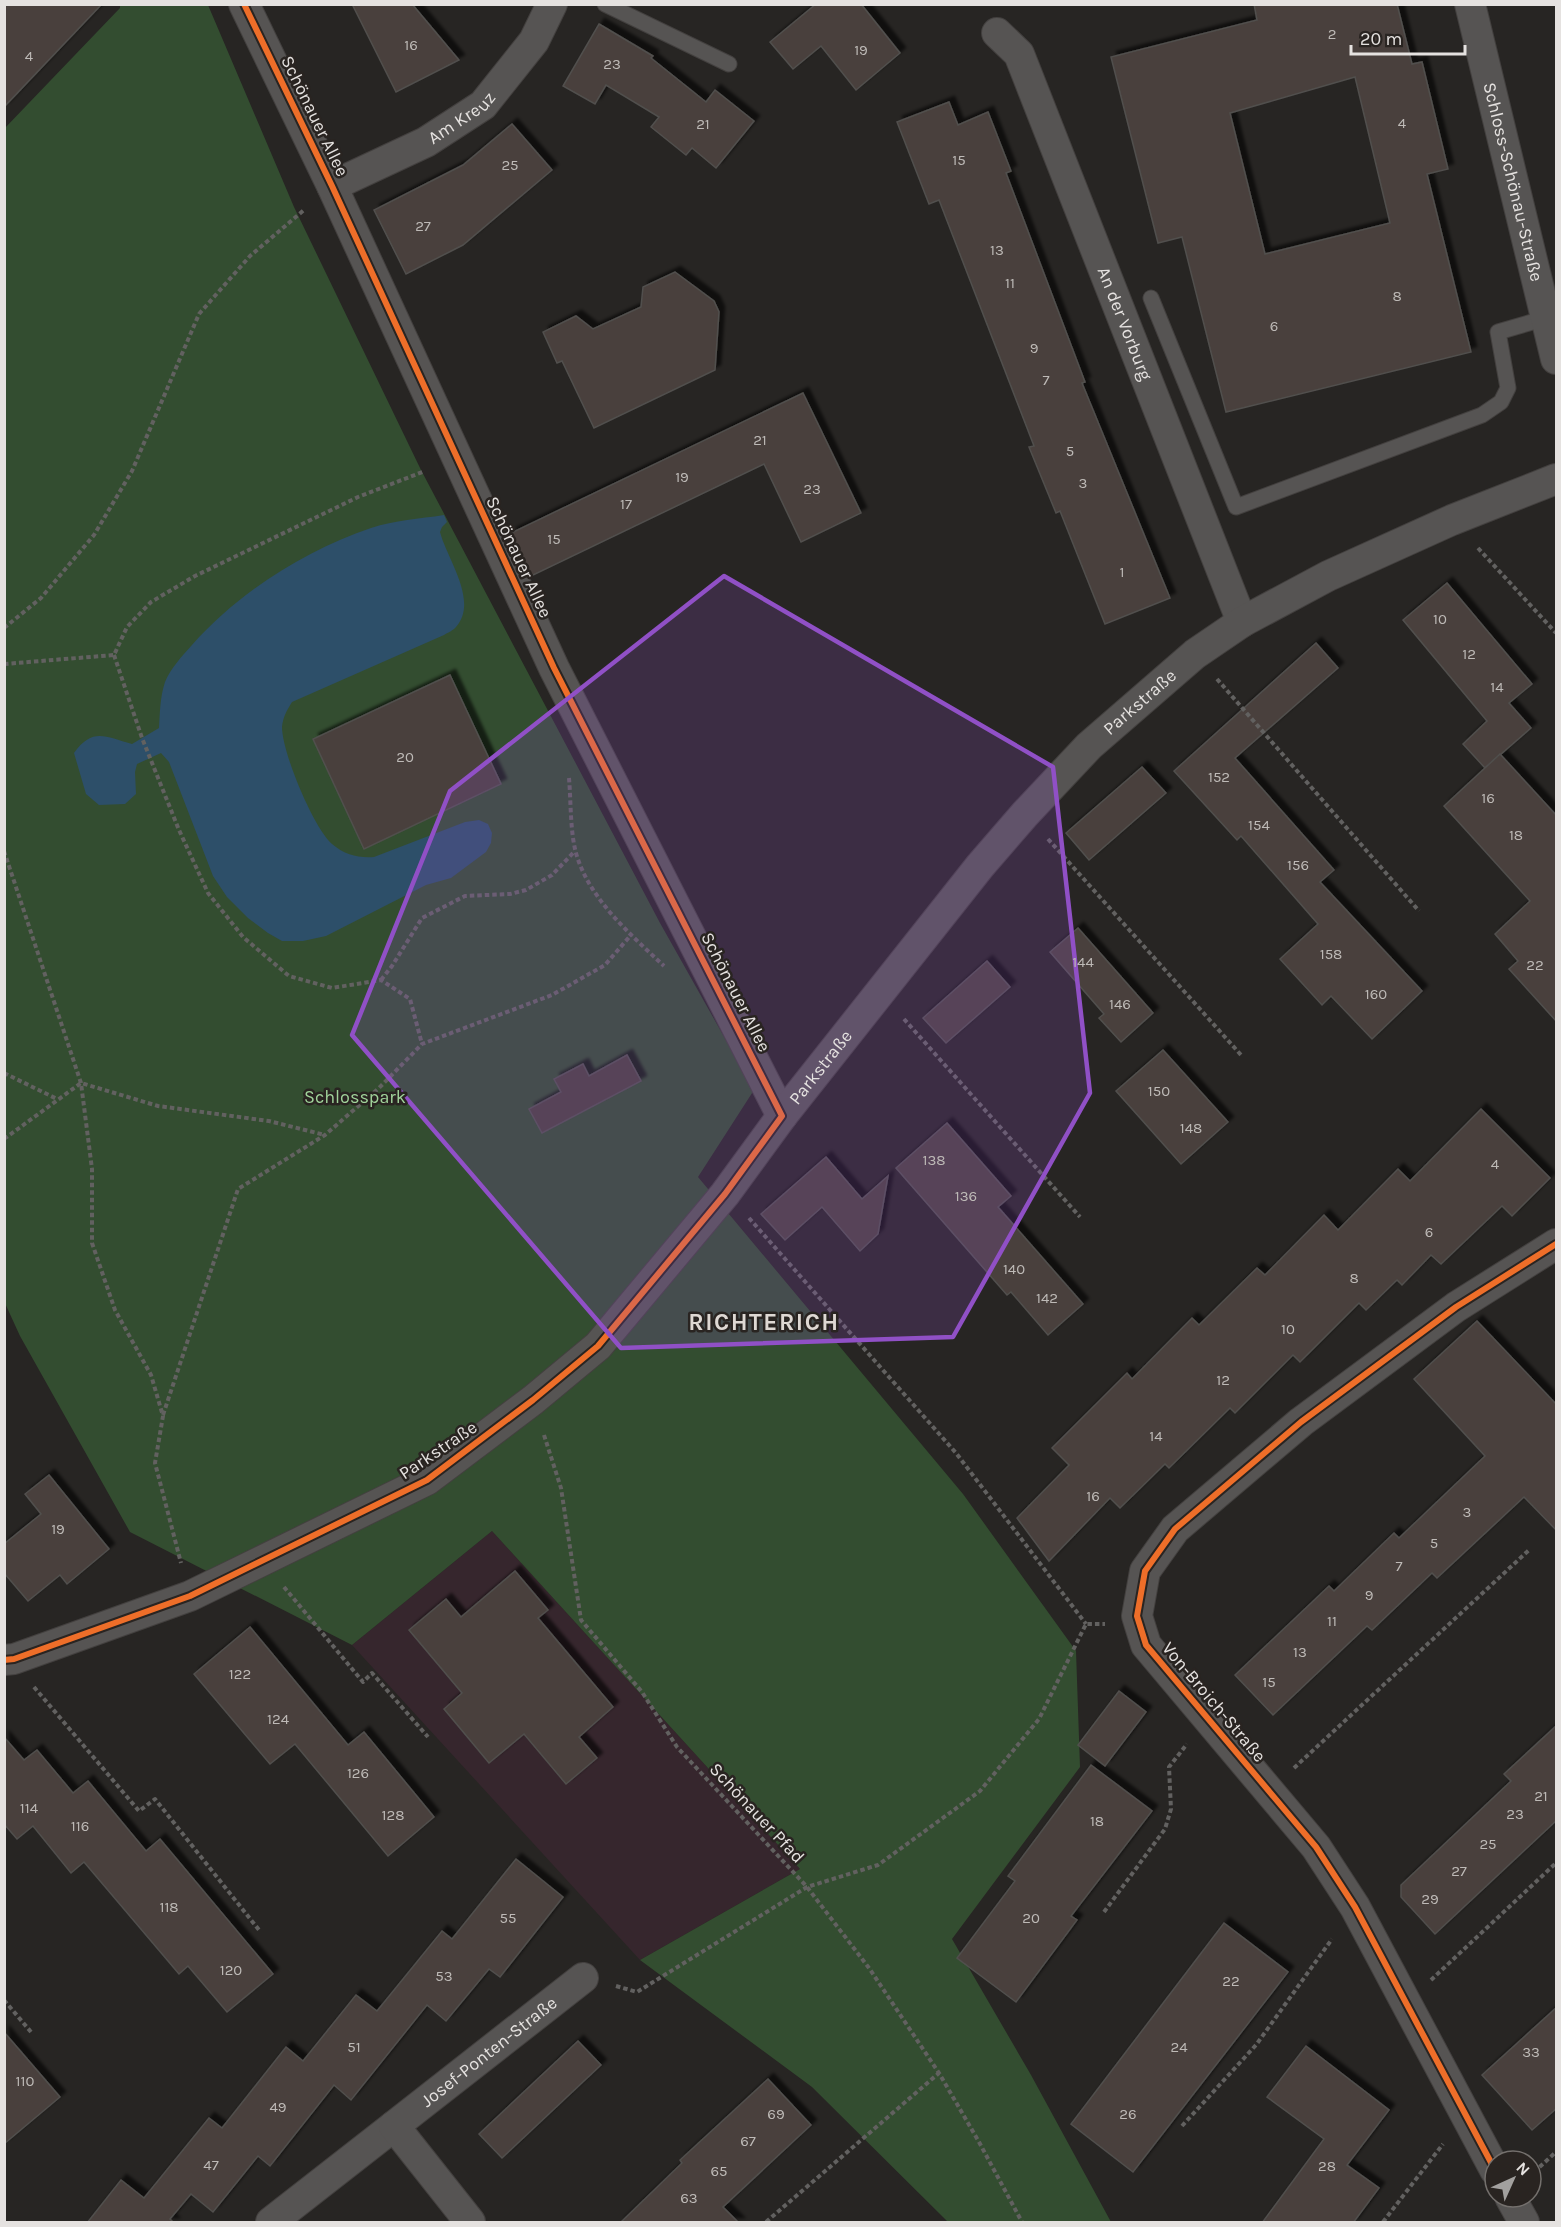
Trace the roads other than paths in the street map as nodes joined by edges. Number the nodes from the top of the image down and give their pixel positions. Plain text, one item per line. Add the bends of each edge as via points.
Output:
1 (244, 4) edge
2 (552, 4) edge
3 (605, 4) edge
4 (1470, 4) edge
5 (997, 33) dead end
6 (729, 64) dead end
7 (332, 186) junction
8 (1546, 273) edge
9 (1151, 298) dead end
10 (1546, 318) junction
11 (1557, 359) edge
12 (1557, 479) edge
13 (1242, 622) junction
14 (782, 1116) junction
15 (1557, 1244) edge
16 (7, 1660) edge
17 (583, 1978) road end
18 (394, 2126) junction
19 (1484, 2149) edge
20 (1516, 2209) edge
21 (271, 2223) edge
22 (470, 2223) edge
23 (1524, 2223) edge

1 - 7 street, Schönauer Allee
2 - 7 street, Am Kreuz via 534,41 483,105 426,142
3 - 6 lane
4 - 8 street, Schloss-Schönau-Straße
5 - 13 street, An der Vorburg via 1019,54
7 - 14 street, Schönauer Allee via 554,668
8 - 10 street, Schloss-Schönau-Straße
9 - 10 lane via 1236,507 1482,415 1501,402 1508,388 1498,332
10 - 11 street, Schloss-Schönau-Straße
12 - 13 street, Parkstraße via 1452,520 1328,576
13 - 14 street, Parkstraße via 1195,654 1089,746 1025,814
14 - 16 street, Parkstraße via 725,1194 598,1346 427,1480 190,1596
15 - 19 street, Von-Broich-Straße via 1456,1306 1301,1422 1175,1529 1145,1571 1137,1616 1146,1645 1316,1847 1355,1907
17 - 18 street, Josef-Ponten-Straße
18 - 21 street, Josef-Ponten-Straße
18 - 22 street
20 - 23 street

